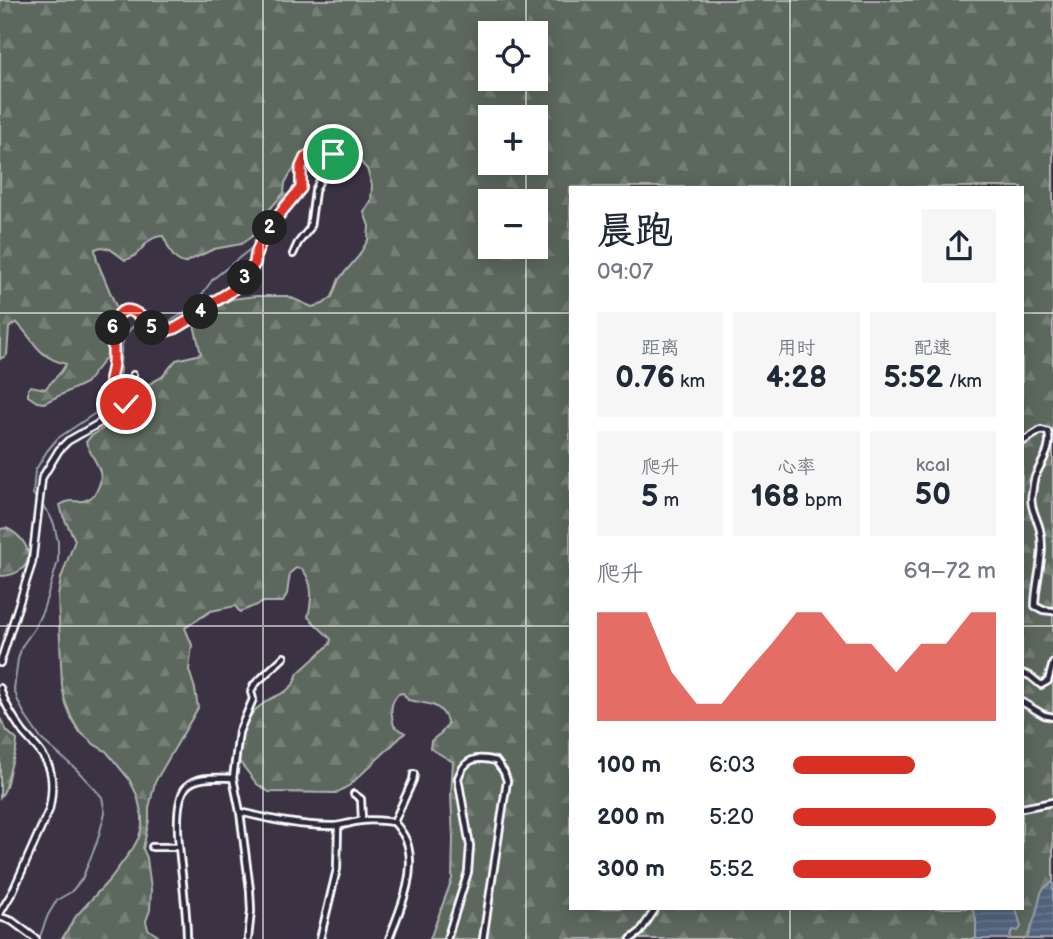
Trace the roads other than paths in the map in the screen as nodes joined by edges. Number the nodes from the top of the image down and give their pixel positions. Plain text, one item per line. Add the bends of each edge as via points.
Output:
1 (293, 254) dead end
2 (133, 375) dead end
3 (127, 387) junction
4 (1024, 441) edge
5 (1053, 611) edge
6 (284, 657) dead end
7 (0, 663) edge
8 (1053, 663) edge
9 (1024, 674) edge
10 (0, 688) edge
11 (1024, 703) edge
12 (1053, 717) edge
13 (414, 774) dead end
14 (233, 778) junction
15 (354, 794) dead end
16 (1053, 802) edge
17 (1024, 808) edge
18 (240, 812) junction
19 (362, 820) junction
20 (394, 822) junction
21 (338, 826) junction
22 (178, 847) junction
23 (152, 848) dead end
24 (655, 910) edge
25 (0, 915) edge
26 (34, 938) edge
27 (187, 939) edge
28 (248, 939) edge
29 (320, 939) edge
30 (389, 939) edge
31 (447, 939) edge
32 (483, 939) edge
33 (631, 939) edge

1 - 3 street via 310,228 315,191 333,158 331,152 317,149 305,158 301,188 274,221 243,281 230,292 176,328 159,333 137,313 122,312 114,322 110,379
2 - 3 street
3 - 7 street via 126,404 68,441 42,478 32,563
4 - 5 street via 1041,430 1050,436 1030,501 1042,542 1035,606
6 - 14 street via 251,692 253,699 239,732
8 - 9 street via 1048,681 1041,685
10 - 25 street via 8,709 50,768 52,798
11 - 12 street
13 - 20 street
14 - 18 street
14 - 22 street via 204,778 184,789
15 - 19 street via 361,799
16 - 17 street
18 - 21 street via 287,824
18 - 28 street via 250,890
19 - 20 street
19 - 21 street
20 - 30 street via 405,836 410,860 405,893
21 - 29 street via 337,869
22 - 23 street
22 - 27 street
24 - 33 street
25 - 26 street
31 - 32 street via 468,872 470,846 458,778 467,762 477,759 496,761 507,780

